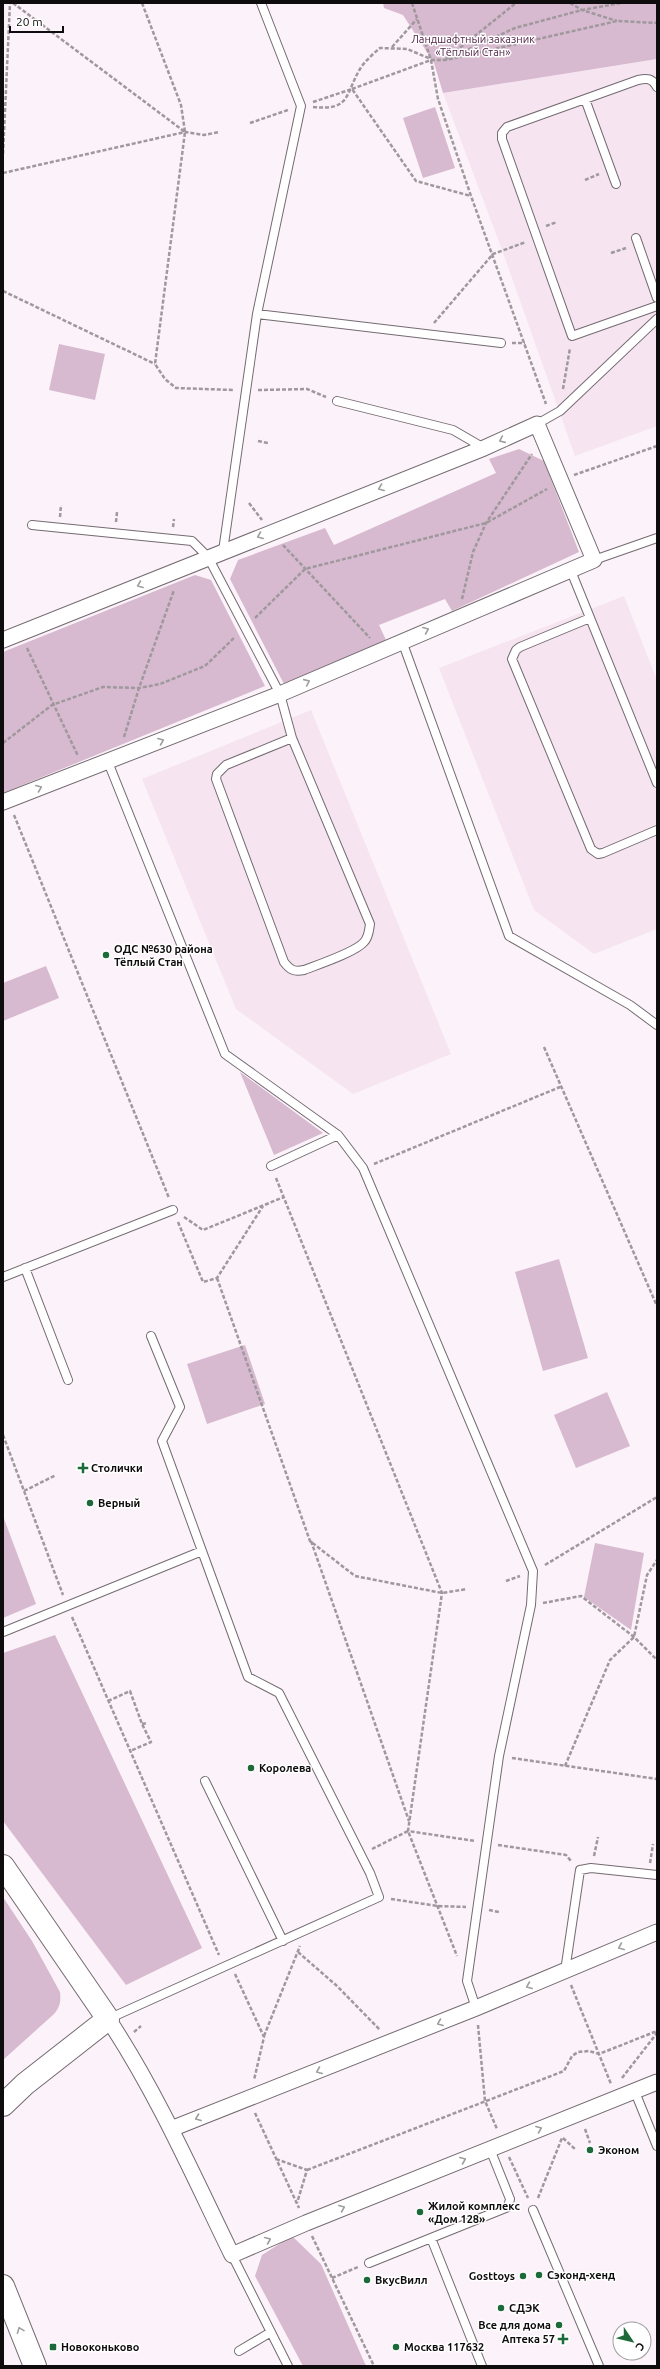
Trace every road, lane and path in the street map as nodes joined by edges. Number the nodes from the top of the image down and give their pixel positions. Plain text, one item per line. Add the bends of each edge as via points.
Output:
1 (10, 3) edge
2 (13, 3) edge
3 (142, 3) edge
4 (261, 3) edge
5 (412, 3) edge
6 (516, 3) edge
7 (570, 3) edge
8 (621, 3) edge
9 (582, 10) junction
10 (418, 19) junction
11 (617, 21) junction
12 (657, 23) edge
13 (392, 47) junction
14 (431, 60) junction
15 (446, 60) junction
16 (657, 86) edge
17 (352, 89) junction
18 (323, 98) dead end
19 (585, 99) junction
20 (301, 106) junction
21 (185, 132) junction
22 (219, 132) dead end
23 (3, 154) edge
24 (3, 173) edge
25 (616, 184) dead end
26 (471, 196) junction
27 (537, 238) junction
28 (636, 238) dead end
29 (493, 254) junction
30 (3, 291) edge
31 (657, 298) edge
32 (657, 306) edge
33 (258, 314) junction
34 (657, 319) edge
35 (425, 334) junction
36 (572, 336) junction
37 (502, 343) dead end
38 (155, 364) junction
39 (246, 390) junction
40 (266, 390) dead end
41 (336, 401) joint
42 (560, 411) junction
43 (537, 424) junction
44 (258, 442) dead end
45 (268, 443) dead end
46 (657, 446) edge
47 (484, 448) junction
48 (562, 480) junction
49 (249, 503) dead end
50 (486, 523) junction
51 (32, 525) dead end
52 (271, 532) junction
53 (657, 538) edge
54 (223, 551) junction
55 (208, 557) junction
56 (594, 560) junction
57 (181, 568) junction
58 (305, 569) junction
59 (571, 571) junction
60 (458, 617) junction
61 (590, 618) junction
62 (245, 628) junction
63 (20, 633) junction
64 (3, 640) edge
65 (402, 641) junction
66 (381, 650) junction
67 (139, 688) junction
68 (280, 694) junction
69 (52, 705) junction
70 (292, 738) junction
71 (3, 743) edge
72 (113, 760) junction
73 (85, 771) junction
74 (657, 783) edge
75 (6, 801) edge
76 (657, 830) edge
77 (657, 1025) edge
78 (544, 1046) dead end
79 (560, 1087) junction
80 (338, 1135) junction
81 (271, 1166) joint
82 (364, 1168) junction
83 (284, 1197) junction
84 (263, 1206) junction
85 (173, 1210) junction
86 (25, 1268) junction
87 (3, 1277) edge
88 (217, 1278) junction
89 (657, 1306) edge
90 (151, 1336) dead end
91 (68, 1380) dead end
92 (3, 1435) edge
93 (56, 1475) dead end
94 (24, 1490) junction
95 (657, 1497) edge
96 (310, 1541) junction
97 (202, 1551) junction
98 (657, 1560) edge
99 (533, 1572) junction
100 (506, 1581) dead end
101 (467, 1589) dead end
102 (442, 1593) junction
103 (67, 1606) junction
104 (531, 1606) junction
105 (3, 1632) edge
106 (634, 1637) junction
107 (657, 1660) edge
108 (108, 1701) junction
109 (147, 1723) dead end
110 (142, 1724) junction
111 (130, 1751) junction
112 (499, 1756) junction
113 (565, 1766) junction
114 (657, 1779) edge
115 (205, 1782) dead end
116 (410, 1822) junction
117 (408, 1831) junction
118 (598, 1837) dead end
119 (486, 1843) junction
120 (653, 1844) dead end
121 (360, 1854) junction
122 (3, 1866) edge
123 (591, 1868) junction
124 (580, 1870) junction
125 (648, 1874) junction
126 (657, 1875) edge
127 (379, 1898) junction
128 (438, 1906) junction
129 (477, 1907) junction
130 (306, 1931) junction
131 (657, 1932) edge
132 (283, 1941) junction
133 (298, 1952) junction
134 (229, 1967) junction
135 (565, 1971) junction
136 (467, 1981) junction
137 (476, 2008) junction
138 (108, 2019) junction
139 (657, 2032) edge
140 (264, 2037) junction
141 (392, 2042) junction
142 (599, 2054) junction
143 (657, 2082) edge
144 (25, 2084) junction
145 (3, 2092) edge
146 (635, 2092) junction
147 (249, 2099) junction
148 (485, 2101) junction
149 (3, 2105) edge
150 (571, 2117) junction
151 (170, 2129) junction
152 (585, 2129) dead end
153 (562, 2137) junction
154 (590, 2143) dead end
155 (496, 2146) junction
156 (657, 2146) edge
157 (576, 2150) dead end
158 (276, 2158) junction
159 (307, 2170) junction
160 (297, 2203) junction
161 (533, 2210) junction
162 (306, 2223) junction
163 (431, 2238) junction
164 (232, 2255) junction
165 (369, 2263) joint
166 (332, 2278) junction
167 (3, 2286) edge
168 (271, 2332) junction
169 (239, 2351) dead end
170 (35, 2366) edge
171 (288, 2366) edge
172 (374, 2366) edge
173 (482, 2366) edge
174 (599, 2366) edge

1 - 23 path
2 - 21 path
3 - 21 path via 181,105
4 - 20 lane
5 - 10 path
6 - 15 path
7 - 9 path
8 - 9 path
9 - 11 path
9 - 15 path via 515,28
10 - 13 path
10 - 14 path
11 - 12 path
11 - 15 path
13 - 14 path via 408,49
13 - 17 path via 380,48 370,57 360,69
14 - 15 path
14 - 17 path
14 - 26 path via 438,99
16 - 19 lane via 647,78
17 - 18 path
17 - 20 path via 347,99 335,106
17 - 26 path via 416,181
19 - 25 lane
19 - 27 lane via 507,127 502,133
20 - 33 lane
21 - 22 path via 204,135
21 - 24 path
21 - 38 path
26 - 29 path
27 - 29 path
27 - 36 lane
28 - 31 lane
29 - 35 path
29 - 43 path via 547,402
30 - 38 path
32 - 36 lane
33 - 35 lane
33 - 39 lane
34 - 42 lane
35 - 37 lane
36 - 42 path
38 - 39 path via 165,379 176,388
39 - 54 lane
40 - 41 path via 307,389
41 - 47 lane via 453,430
42 - 43 lane
43 -> 47 street
43 - 48 street
43 - 50 path via 532,454
44 - 45 path
46 - 48 path via 592,467
47 -> 52 street
48 - 50 path
48 - 56 street
49 - 52 path
50 - 58 path
50 - 60 path via 473,552
51 - 55 lane via 192,541
52 -> 54 street
52 - 58 path
53 - 56 lane
54 - 55 street
55 - 57 street
55 - 62 lane
56 - 59 street
57 -> 63 street
57 - 67 path
58 - 62 path
58 - 66 path
59 - 60 street
59 - 61 lane
65 -> 60 street
61 - 74 lane
61 - 76 lane via 520,647 512,659 591,849 598,854 603,853
62 - 67 path via 205,666 160,684
62 - 68 lane
63 - 64 street
63 - 69 path
65 - 66 street
65 - 77 lane via 509,936 630,1006
68 -> 66 street
67 - 69 path via 103,687
67 - 72 path
68 - 70 lane
72 -> 68 street
69 - 71 path
69 - 73 path
70 - 70 lane via 370,924 364,942 356,948 296,972 284,962 216,780 217,774 226,765
72 - 73 street
72 - 80 lane via 225,1054
75 -> 73 street
75 - 85 path
78 - 79 path
79 - 82 path
79 - 89 path
80 - 81 lane
80 - 82 lane
81 - 83 path
82 - 99 lane
83 - 84 path
83 - 102 path
84 - 85 path via 203,1230
84 - 88 path
85 - 86 lane
85 - 88 path via 203,1282
86 - 87 lane
86 - 91 lane
88 - 96 path
90 - 97 lane via 180,1407 162,1441
92 - 94 path
93 - 94 path
94 - 103 path
95 - 99 path
96 - 102 path via 355,1576
96 - 116 path
97 - 103 lane
97 - 121 lane via 248,1677 279,1693
98 - 106 path via 648,1575
99 - 100 path
99 - 104 lane
101 - 102 path
102 - 116 path
103 - 105 lane
103 - 108 path
104 - 106 path via 580,1596
104 - 112 lane
106 - 107 path
106 - 113 path via 610,1660
108 - 110 path via 130,1691
108 - 111 path
109 - 110 path
110 - 111 path via 151,1742
111 - 134 path via 216,1951
112 - 113 path
112 - 119 lane
113 - 114 path
115 - 132 lane
116 - 117 path
117 - 119 path
117 - 121 path
117 - 128 path
118 - 123 path
119 - 124 path via 566,1855
119 - 129 lane
120 - 125 path
121 - 127 lane
122 - 138 street
123 - 124 lane
123 - 125 lane
124 - 135 lane
125 - 126 lane
127 - 128 path
127 - 130 lane
128 - 129 path
128 - 136 path
129 - 136 lane
130 - 132 lane
130 - 133 path
131 -> 135 street
132 - 134 lane
133 - 140 path
133 - 141 path
134 - 138 lane
134 - 140 path via 237,1976
135 -> 137 street
135 - 142 path
136 - 137 lane
137 -> 141 street
137 - 148 path
138 - 144 street
138 - 151 street
139 - 142 path
139 - 142 path via 613,2088
140 - 147 path
141 -> 147 street
142 - 148 path via 589,2051 578,2052 572,2056 564,2071
143 - 146 street
144 - 145 street
144 - 149 street
146 - 150 street
146 - 156 lane
147 -> 151 street
147 - 158 path
148 - 155 path
148 - 159 path
150 - 153 path
155 -> 150 street
151 - 164 street
152 - 154 path
153 - 157 path
153 - 161 path
155 - 161 path
162 -> 155 street
155 - 163 lane via 510,2199 509,2206
158 - 159 path
158 - 160 path
159 - 160 path
160 - 162 path
161 - 174 lane
164 -> 162 street
162 - 166 path
163 - 165 lane
163 - 173 lane
164 - 168 lane
165 - 166 path
166 - 172 path
170 -> 167 street
168 - 169 lane
168 - 171 lane

